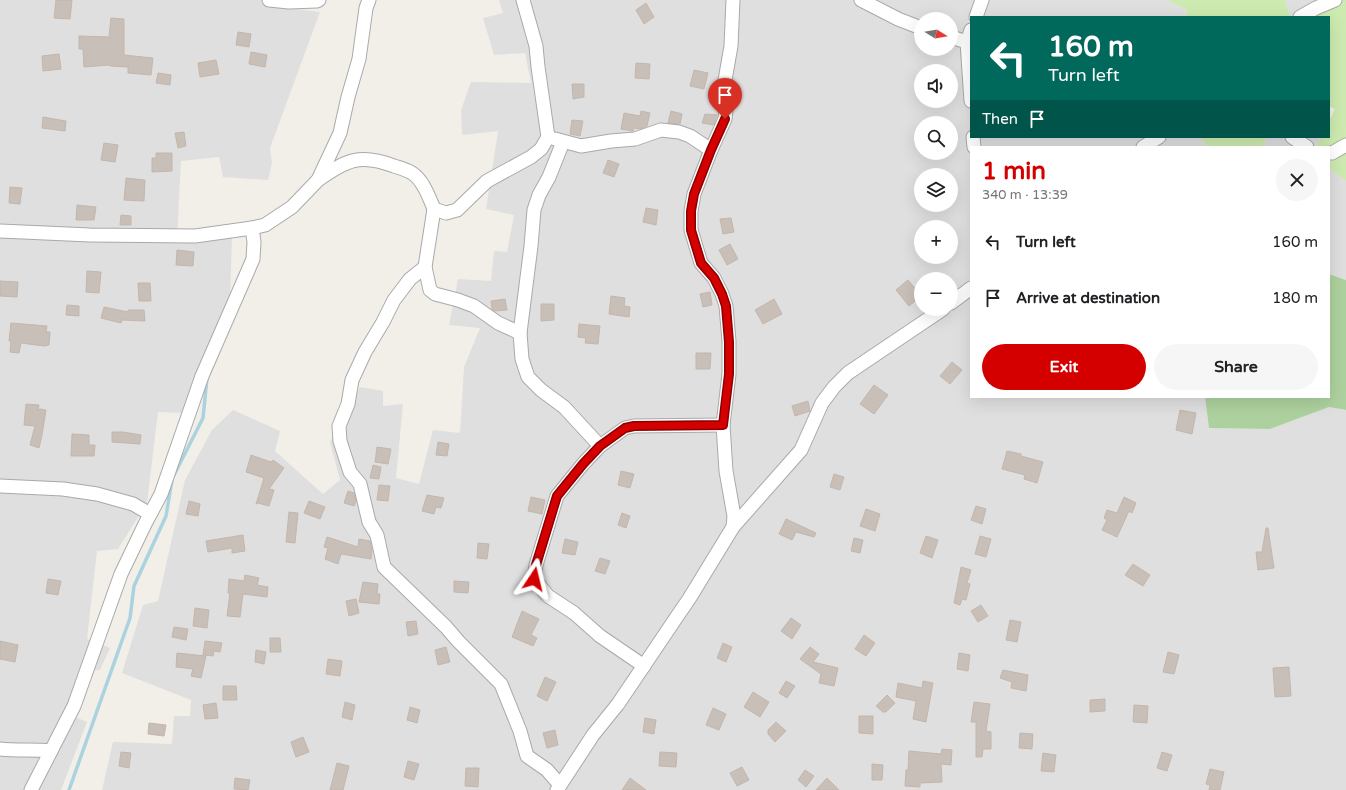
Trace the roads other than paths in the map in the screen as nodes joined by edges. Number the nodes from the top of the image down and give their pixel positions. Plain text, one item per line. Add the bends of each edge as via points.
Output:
1 (270, 0) edge
2 (319, 0) edge
3 (369, 0) edge
4 (523, 0) edge
5 (733, 0) edge
6 (861, 0) edge
7 (982, 0) edge
8 (1335, 0) edge
9 (976, 16) edge
10 (1302, 16) edge
11 (914, 25) edge
12 (969, 36) edge
13 (958, 37) edge
14 (970, 68) edge
15 (548, 136) junction
16 (1157, 138) edge
17 (1294, 138) edge
18 (563, 142) junction
19 (1145, 146) edge
20 (1306, 146) edge
21 (1346, 146) edge
22 (711, 150) junction
23 (1330, 153) edge
24 (318, 180) junction
25 (434, 209) junction
26 (252, 228) junction
27 (0, 231) edge
28 (425, 267) junction
29 (970, 289) edge
30 (958, 298) edge
31 (933, 316) edge
32 (520, 333) junction
33 (723, 425) junction
34 (600, 446) junction
35 (0, 486) edge
36 (150, 514) junction
37 (733, 527) junction
38 (644, 666) junction
39 (0, 749) edge
40 (51, 751) junction
41 (559, 787) edge
42 (31, 790) edge

1 - 2 street
3 - 24 street via 359,59 340,133
4 - 15 street via 536,46
5 - 22 street via 731,46 724,86 727,101 725,119
6 - 11 street
7 - 9 street
8 - 10 street
12 - 13 street
12 - 14 street
15 - 18 street
15 - 25 street via 541,149 487,181 457,210 446,213
16 - 19 street
17 - 20 street
18 - 22 street via 581,146 611,140 635,139 661,130 690,136
18 - 32 street via 534,210
21 - 23 street
22 - 33 street via 694,194 691,230 701,263 714,278 726,306 729,374
24 - 25 street via 337,167 357,159 382,161 412,173 424,186
24 - 26 street via 292,207 265,225
25 - 28 street
26 - 27 street via 195,236
26 - 36 street via 252,259 202,376 161,494
28 - 32 street via 430,290 435,294 474,306 498,323
28 - 41 street via 410,279 394,300 364,352 352,380 348,404 339,426 340,441 350,472 360,484 384,567 501,684 527,756 547,770
29 - 30 street
31 - 37 street via 848,373 834,387 822,403 801,450
32 - 34 street via 522,359 528,378 564,407
33 - 34 street via 634,426 625,428
33 - 37 street via 726,471 734,516
34 - 38 street via 557,496 534,579 548,596
35 - 36 street via 63,489 97,494 133,504
36 - 40 street via 121,574 74,706
37 - 38 street via 689,600
38 - 41 street via 593,735
39 - 40 street
40 - 42 street

